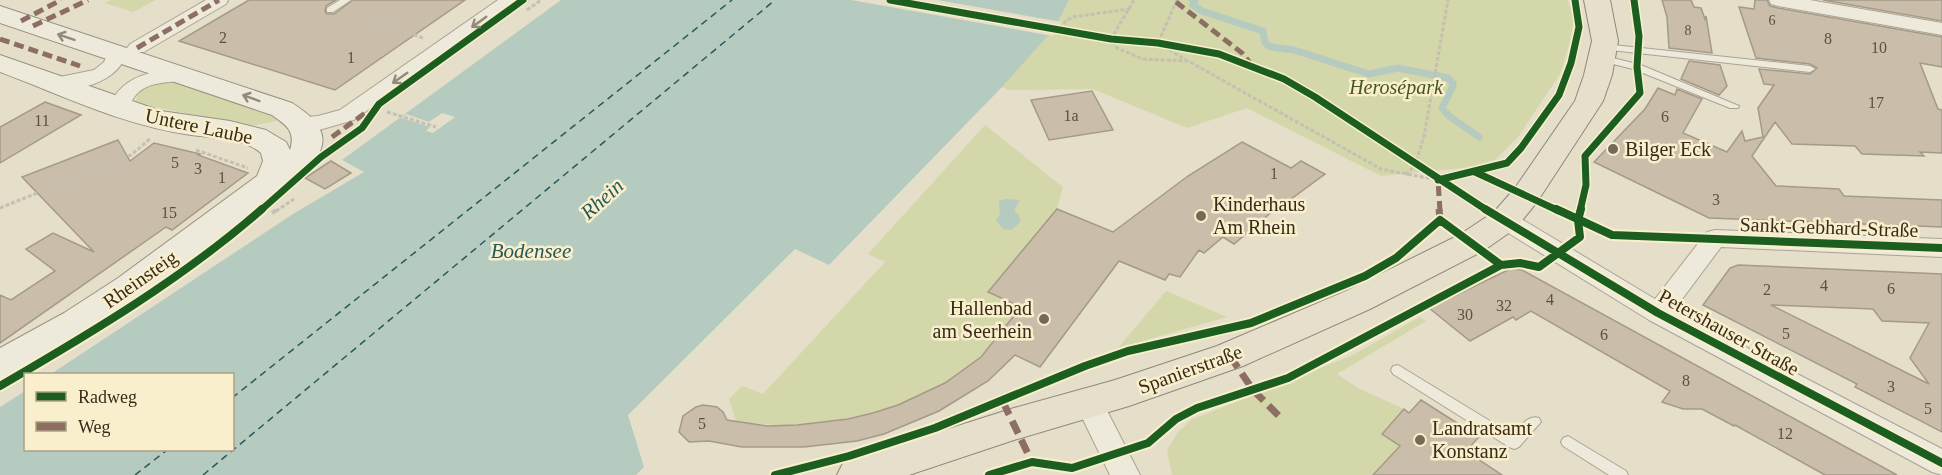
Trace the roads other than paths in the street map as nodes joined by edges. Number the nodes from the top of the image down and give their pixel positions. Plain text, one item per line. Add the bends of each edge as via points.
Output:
1 (219, 0) edge
2 (346, 0) edge
3 (510, 0) edge
4 (1597, 0) edge
5 (1782, 0) edge
6 (330, 10) road end
7 (0, 14) edge
8 (1942, 30) edge
9 (127, 51) junction
10 (1603, 53) junction
11 (0, 63) edge
12 (1810, 69) dead end
13 (183, 75) junction
14 (57, 83) junction
15 (1734, 106) dead end
16 (135, 113) junction
17 (303, 123) junction
18 (274, 190) junction
19 (1505, 220) junction
20 (1942, 248) edge
21 (1658, 313) junction
22 (0, 366) edge
23 (1398, 370) dead end
24 (1089, 403) junction
25 (1534, 422) dead end
26 (1568, 442) dead end
27 (1942, 463) edge
28 (857, 475) edge
29 (1125, 475) edge
30 (1621, 475) edge

1 - 9 street
2 - 6 lane
3 -> 17 street via 347,115
4 - 10 main road via 1605,41
5 - 8 street
9 -> 7 main road, Untere Laube
9 - 13 main road, Untere Laube
9 - 14 street, Untere Laube via 96,76
10 - 12 lane
10 - 15 lane
10 - 19 main road, Spanierstraße via 1589,101
11 - 14 main road, Untere Laube
13 - 16 street, Untere Laube via 161,76 131,88 121,103
17 -> 13 main road, Untere Laube via 282,109
14 - 16 main road, Untere Laube
16 - 18 main road, Untere Laube via 265,140 275,148 278,161
17 - 18 main road via 307,130 303,155
18 - 22 main road, Rheinsteig via 183,248 88,316
19 - 21 street, Petershauser Straße
19 - 24 main road, Spanierstraße via 1414,273 1240,352
20 - 21 street, Sankt-Gebhard-Straße via 1715,238
21 - 27 street, Petershauser Straße
23 - 25 lane via 1514,443
24 - 28 main road, Spanierstraße
24 - 29 street
26 - 30 lane

